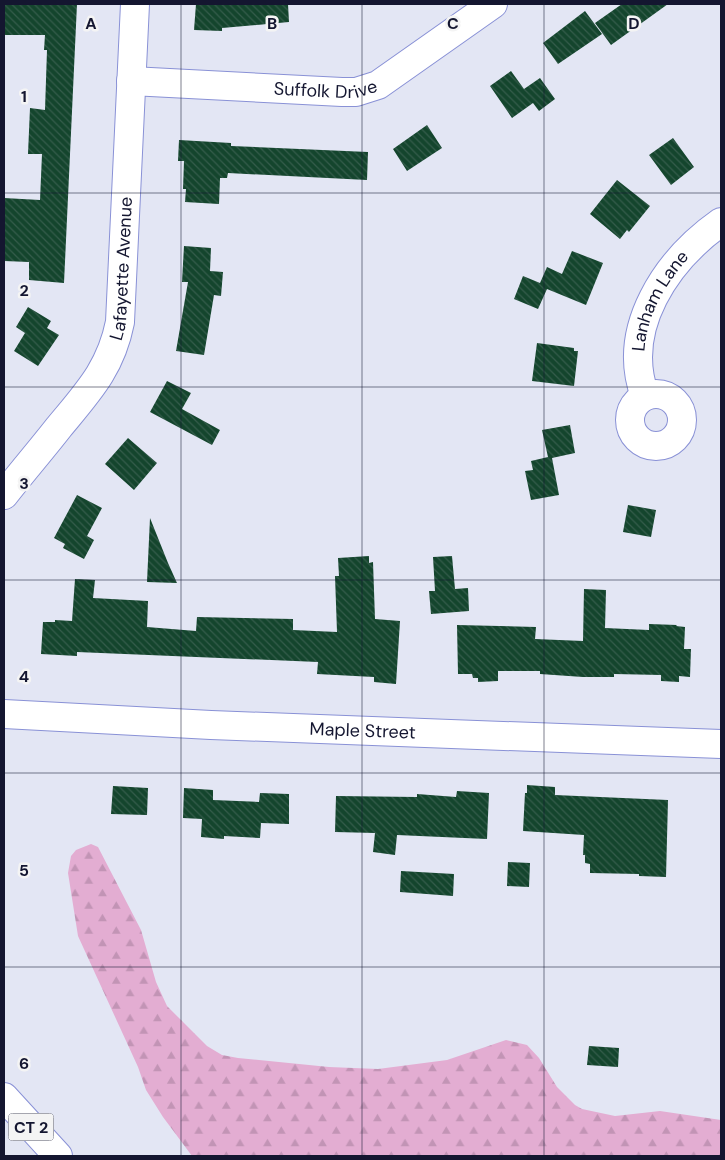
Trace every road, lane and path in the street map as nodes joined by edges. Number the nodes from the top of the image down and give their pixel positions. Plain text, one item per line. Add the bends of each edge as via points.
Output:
1 (135, 4) edge
2 (493, 4) edge
3 (131, 82) junction
4 (721, 222) edge
5 (645, 396) dead end
6 (4, 495) edge
7 (4, 714) edge
8 (721, 744) edge
9 (4, 1097) edge
10 (58, 1156) edge

1 - 3 main road, Lafayette Avenue
2 - 3 main road, Suffolk Drive via 369,89 342,92
3 - 6 main road, Lafayette Avenue via 120,322 116,339 90,389
4 - 5 main road, Lanham Lane via 676,263 647,311 639,357
7 - 8 main road, Maple Street
9 - 10 main road, CT 2

